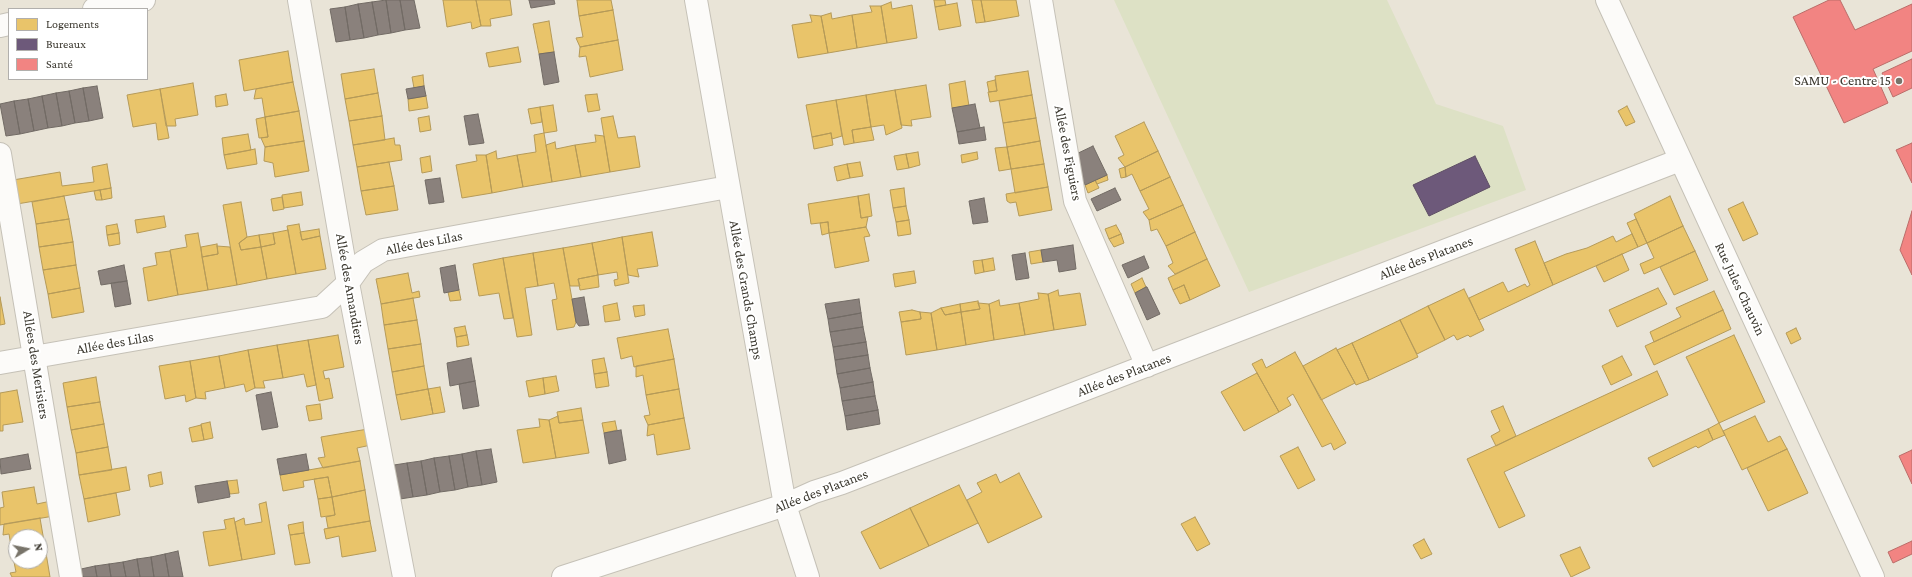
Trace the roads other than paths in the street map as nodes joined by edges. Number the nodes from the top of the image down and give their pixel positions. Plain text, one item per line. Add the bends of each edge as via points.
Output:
1 (144, 0) edge
2 (299, 0) edge
3 (696, 0) edge
4 (1041, 0) edge
5 (1607, 0) edge
6 (100, 8) edge
7 (0, 154) edge
8 (1680, 160) junction
9 (728, 187) junction
10 (348, 283) junction
11 (35, 356) junction
12 (0, 363) edge
13 (1147, 366) junction
14 (785, 505) junction
15 (71, 577) edge
16 (404, 577) edge
17 (563, 577) edge
18 (808, 577) edge
19 (1873, 577) edge

1 - 6 street
2 - 10 street, Allée des Amandiers
3 - 9 street, Allée des Grands Champs
4 - 13 street, Allée des Figuiers via 1075,201
5 - 8 street, Rue Jules Chauvin
7 - 11 street, Allées des Merisiers
8 - 13 street, Allée des Platanes
8 - 19 street, Rue Jules Chauvin
9 - 10 street, Allée des Lilas via 383,250 363,262
9 - 14 street, Allée des Grands Champs
10 - 11 street, Allée des Lilas via 322,307
10 - 16 street, Allée des Amandiers
11 - 12 street, Allée des Lilas
11 - 15 street, Allées des Merisiers
13 - 14 street, Allée des Platanes
14 - 17 street, Allée des Platanes
14 - 18 street, Allée des Grands Champs

